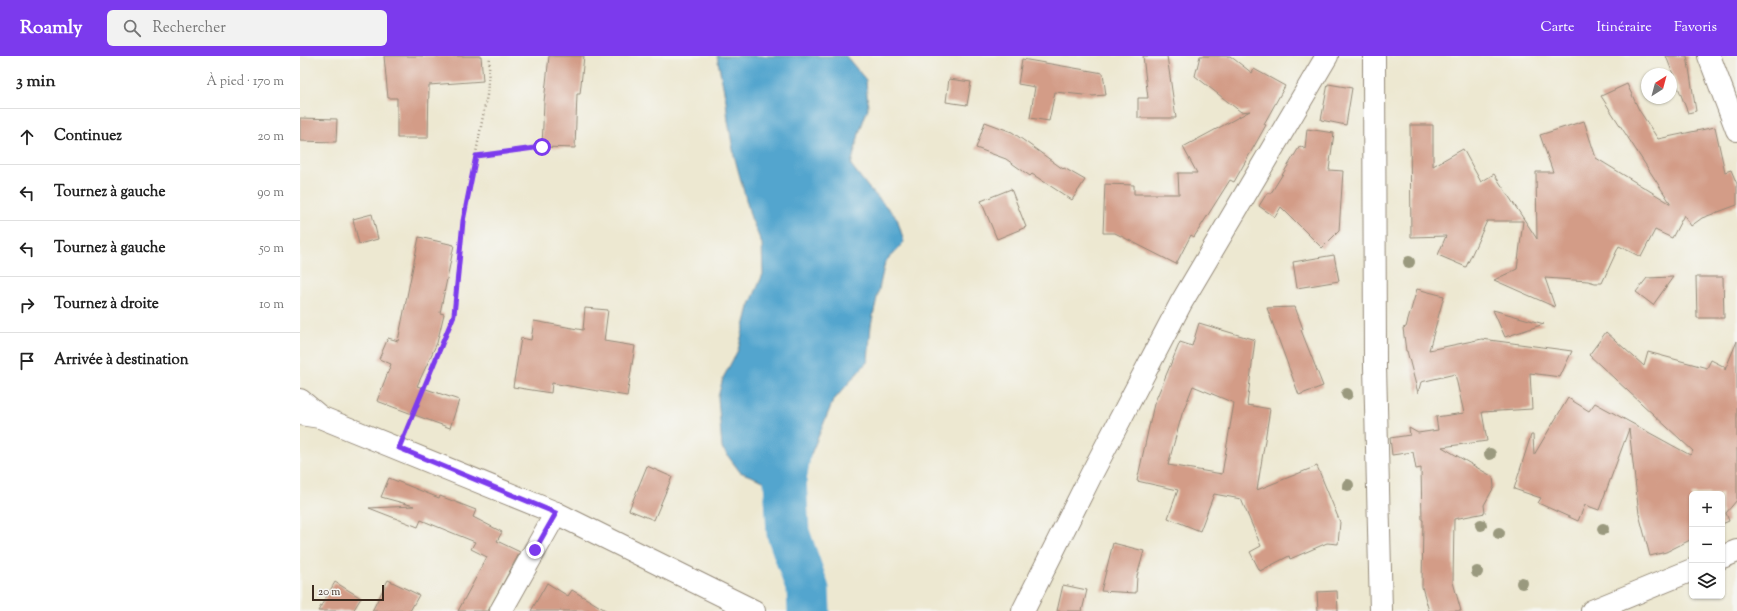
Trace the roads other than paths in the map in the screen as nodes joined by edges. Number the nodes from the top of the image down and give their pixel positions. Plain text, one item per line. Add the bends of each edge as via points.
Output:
1 (1327, 56) edge
2 (1374, 56) edge
3 (1709, 56) edge
4 (1737, 130) edge
5 (300, 400) edge
6 (310, 415) edge
7 (556, 513) junction
8 (1737, 551) edge
9 (1725, 556) edge
10 (1689, 571) edge
11 (501, 611) edge
12 (754, 611) edge
13 (1023, 611) edge
14 (1381, 611) edge
15 (1592, 611) edge

1 - 13 street via 1181,303
2 - 14 street via 1375,366
3 - 4 street
5 - 6 street
6 - 7 street via 399,448
7 - 11 street
7 - 12 street
8 - 9 street
10 - 15 street

